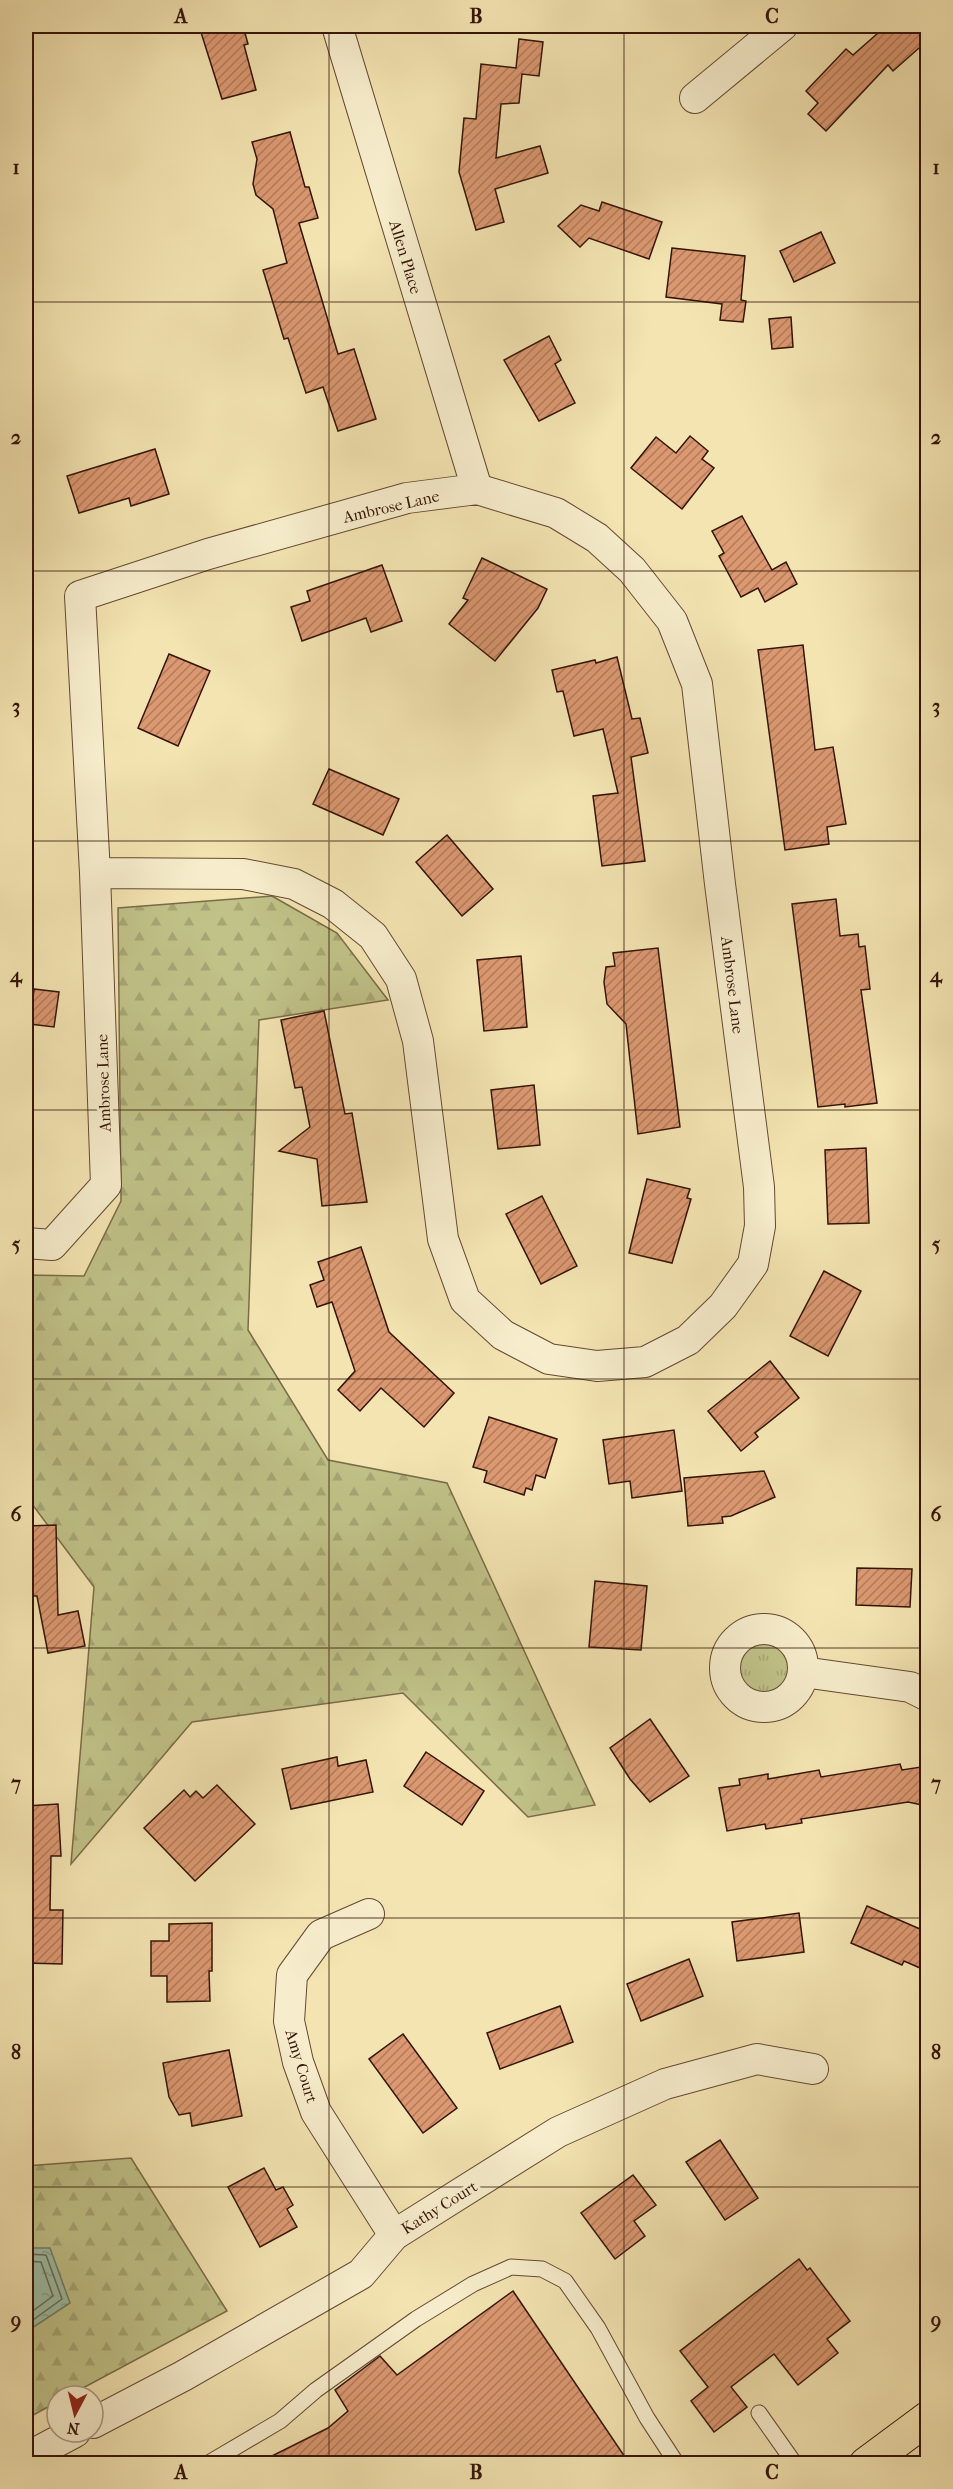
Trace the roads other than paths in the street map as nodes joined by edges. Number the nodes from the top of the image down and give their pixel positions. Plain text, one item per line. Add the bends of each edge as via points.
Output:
1 (337, 26) edge
2 (782, 26) edge
3 (695, 98) dead end
4 (477, 489) junction
5 (95, 873) junction
6 (26, 1243) edge
7 (803, 1672) dead end
8 (927, 1696) edge
9 (369, 1914) dead end
10 (813, 2069) dead end
11 (394, 2235) junction
12 (759, 2412) dead end
13 (105, 2417) edge
14 (927, 2418) edge
15 (52, 2444) edge
16 (26, 2458) edge
17 (207, 2463) edge
18 (677, 2463) edge
19 (795, 2463) edge
20 (866, 2463) edge

1 - 4 street, Allen Place
2 - 3 street
4 - 5 street, Ambrose Lane via 407,498 208,554 80,596
4 - 5 street, Ambrose Lane via 556,513 597,538 632,570 672,621 697,684 759,1188 760,1226 753,1264 723,1306 688,1340 645,1362 597,1366 549,1359 503,1335 465,1300 443,1239 418,1041 400,979 373,936 333,904 294,884 243,874
5 - 6 street, Ambrose Lane via 106,1185 52,1245
7 - 8 street via 909,1687
9 - 11 street, Amy Court via 321,1935 292,1975 289,2021 298,2062 316,2112
10 - 11 street, Kathy Court via 757,2059 665,2084 558,2132
11 - 13 street, Kathy Court via 361,2274
12 - 19 lane
14 - 20 main road
15 - 16 street
17 - 18 lane via 280,2421 316,2390 416,2319 473,2284 511,2267 542,2269 565,2281 598,2328 647,2418

